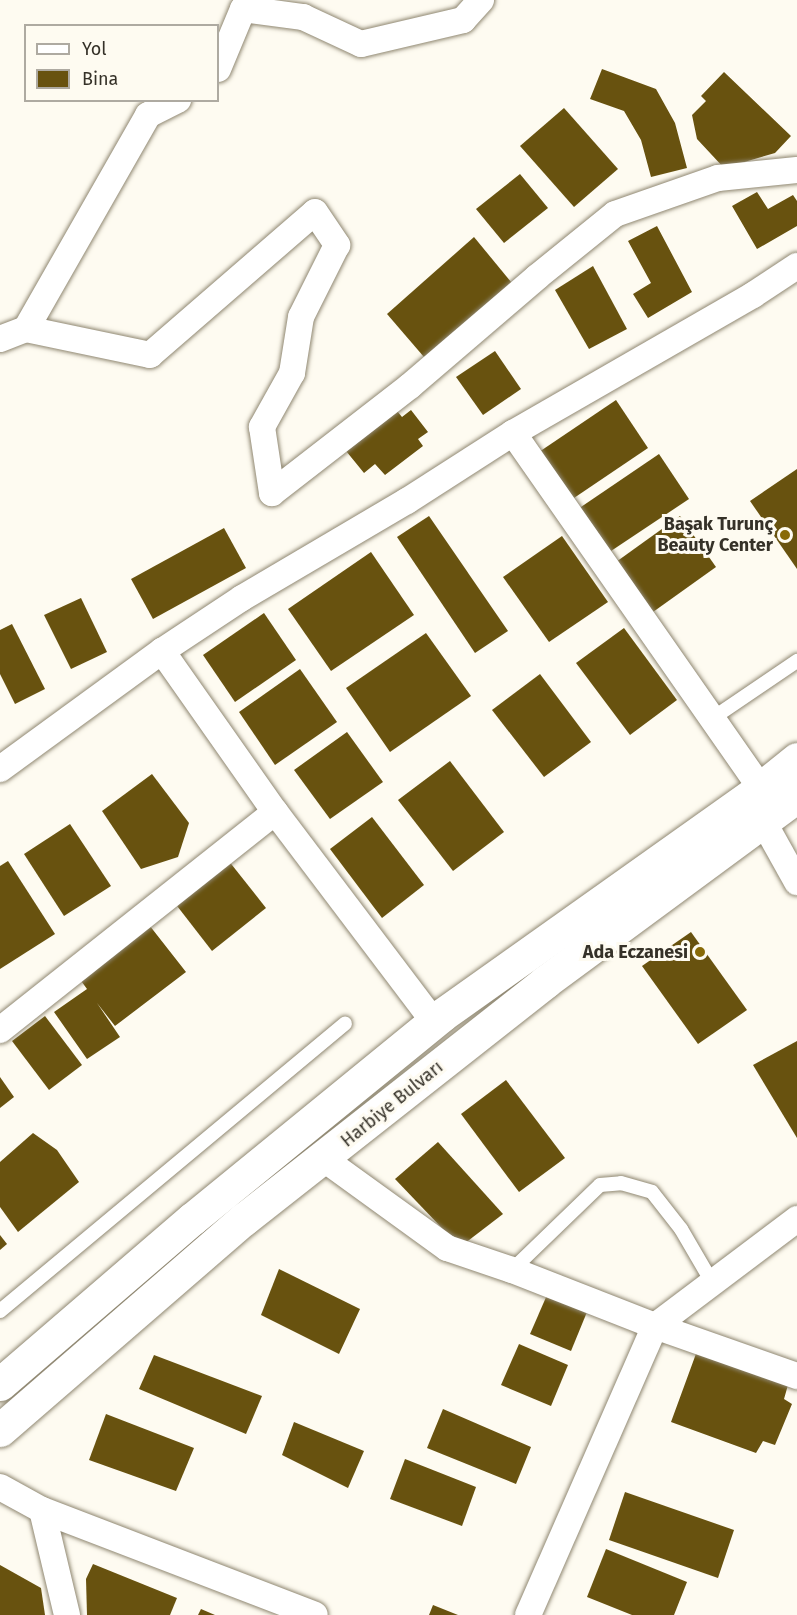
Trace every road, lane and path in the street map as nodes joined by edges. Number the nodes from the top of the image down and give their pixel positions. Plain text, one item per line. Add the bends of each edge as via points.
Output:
1 (481, 0) edge
2 (245, 5) edge
3 (219, 67) edge
4 (174, 102) edge
5 (797, 170) edge
6 (797, 266) edge
7 (26, 329) junction
8 (0, 339) edge
9 (513, 433) junction
10 (162, 651) junction
11 (797, 661) edge
12 (713, 718) junction
13 (797, 759) edge
14 (0, 770) edge
15 (762, 788) junction
16 (797, 796) edge
17 (275, 812) junction
18 (763, 821) junction
19 (797, 882) edge
20 (434, 1022) junction
21 (345, 1024) dead end
22 (0, 1030) edge
23 (324, 1159) junction
24 (797, 1219) edge
25 (512, 1270) junction
26 (712, 1282) junction
27 (0, 1311) edge
28 (655, 1326) junction
29 (797, 1376) edge
30 (0, 1384) edge
31 (0, 1430) edge
32 (0, 1487) edge
33 (42, 1510) junction
34 (67, 1615) edge
35 (315, 1615) edge
36 (528, 1615) edge

1 - 2 street via 463,20 361,44 303,17
2 - 3 street
4 - 7 street via 148,115
5 - 7 street via 718,178 615,214 410,386 272,493 262,427 292,373 301,316 337,245 315,212 150,356
6 - 9 street
7 - 8 street
9 - 10 street
9 - 12 street
10 - 14 street
10 - 17 street
11 - 12 lane
12 - 15 street
13 - 15 main road, Harbiye Bulvarı
15 - 20 main road, Harbiye Bulvarı
16 - 18 main road, Harbiye Bulvarı
17 - 20 street
17 - 22 street
18 - 19 street
18 - 23 main road, Harbiye Bulvarı via 545,982
20 - 30 main road, Harbiye Bulvarı via 192,1219
21 - 27 lane
23 - 25 street via 447,1248
23 - 31 main road, Harbiye Bulvarı via 244,1219
24 - 26 street
25 - 26 lane via 600,1185 621,1183 652,1192 681,1228
25 - 28 street
26 - 28 street
28 - 29 street
28 - 36 street
32 - 33 street
33 - 34 street
33 - 35 street

